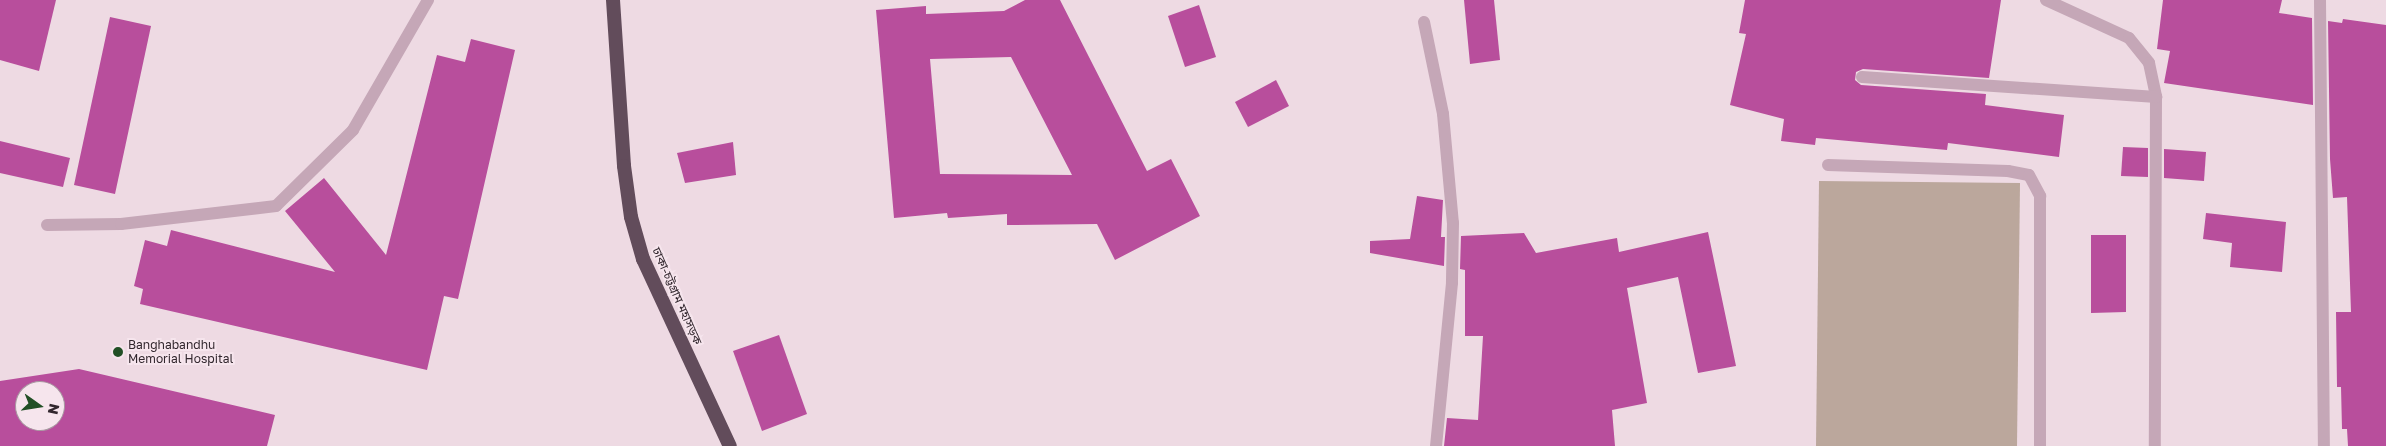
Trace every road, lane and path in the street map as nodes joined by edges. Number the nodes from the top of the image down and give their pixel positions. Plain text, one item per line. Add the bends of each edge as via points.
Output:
1 (428, 0) edge
2 (612, 0) edge
3 (2046, 0) edge
4 (2320, 0) edge
5 (1424, 22) dead end
6 (1862, 77) dead end
7 (2156, 97) junction
8 (1828, 164) dead end
9 (47, 226) dead end
10 (730, 446) edge
11 (1436, 446) edge
12 (2040, 446) edge
13 (2155, 446) edge
14 (2324, 446) edge

1 - 9 street via 353,130 276,206 121,224
2 - 10 highway, ঢাকা-চট্টগ্রাম মহাসড়ক via 624,166 631,217 642,259
3 - 7 street via 2129,38 2149,63
4 - 14 street
5 - 11 street via 1443,114 1453,223 1452,283
6 - 7 street
7 - 13 street
8 - 12 street via 2008,171 2029,175 2040,196

